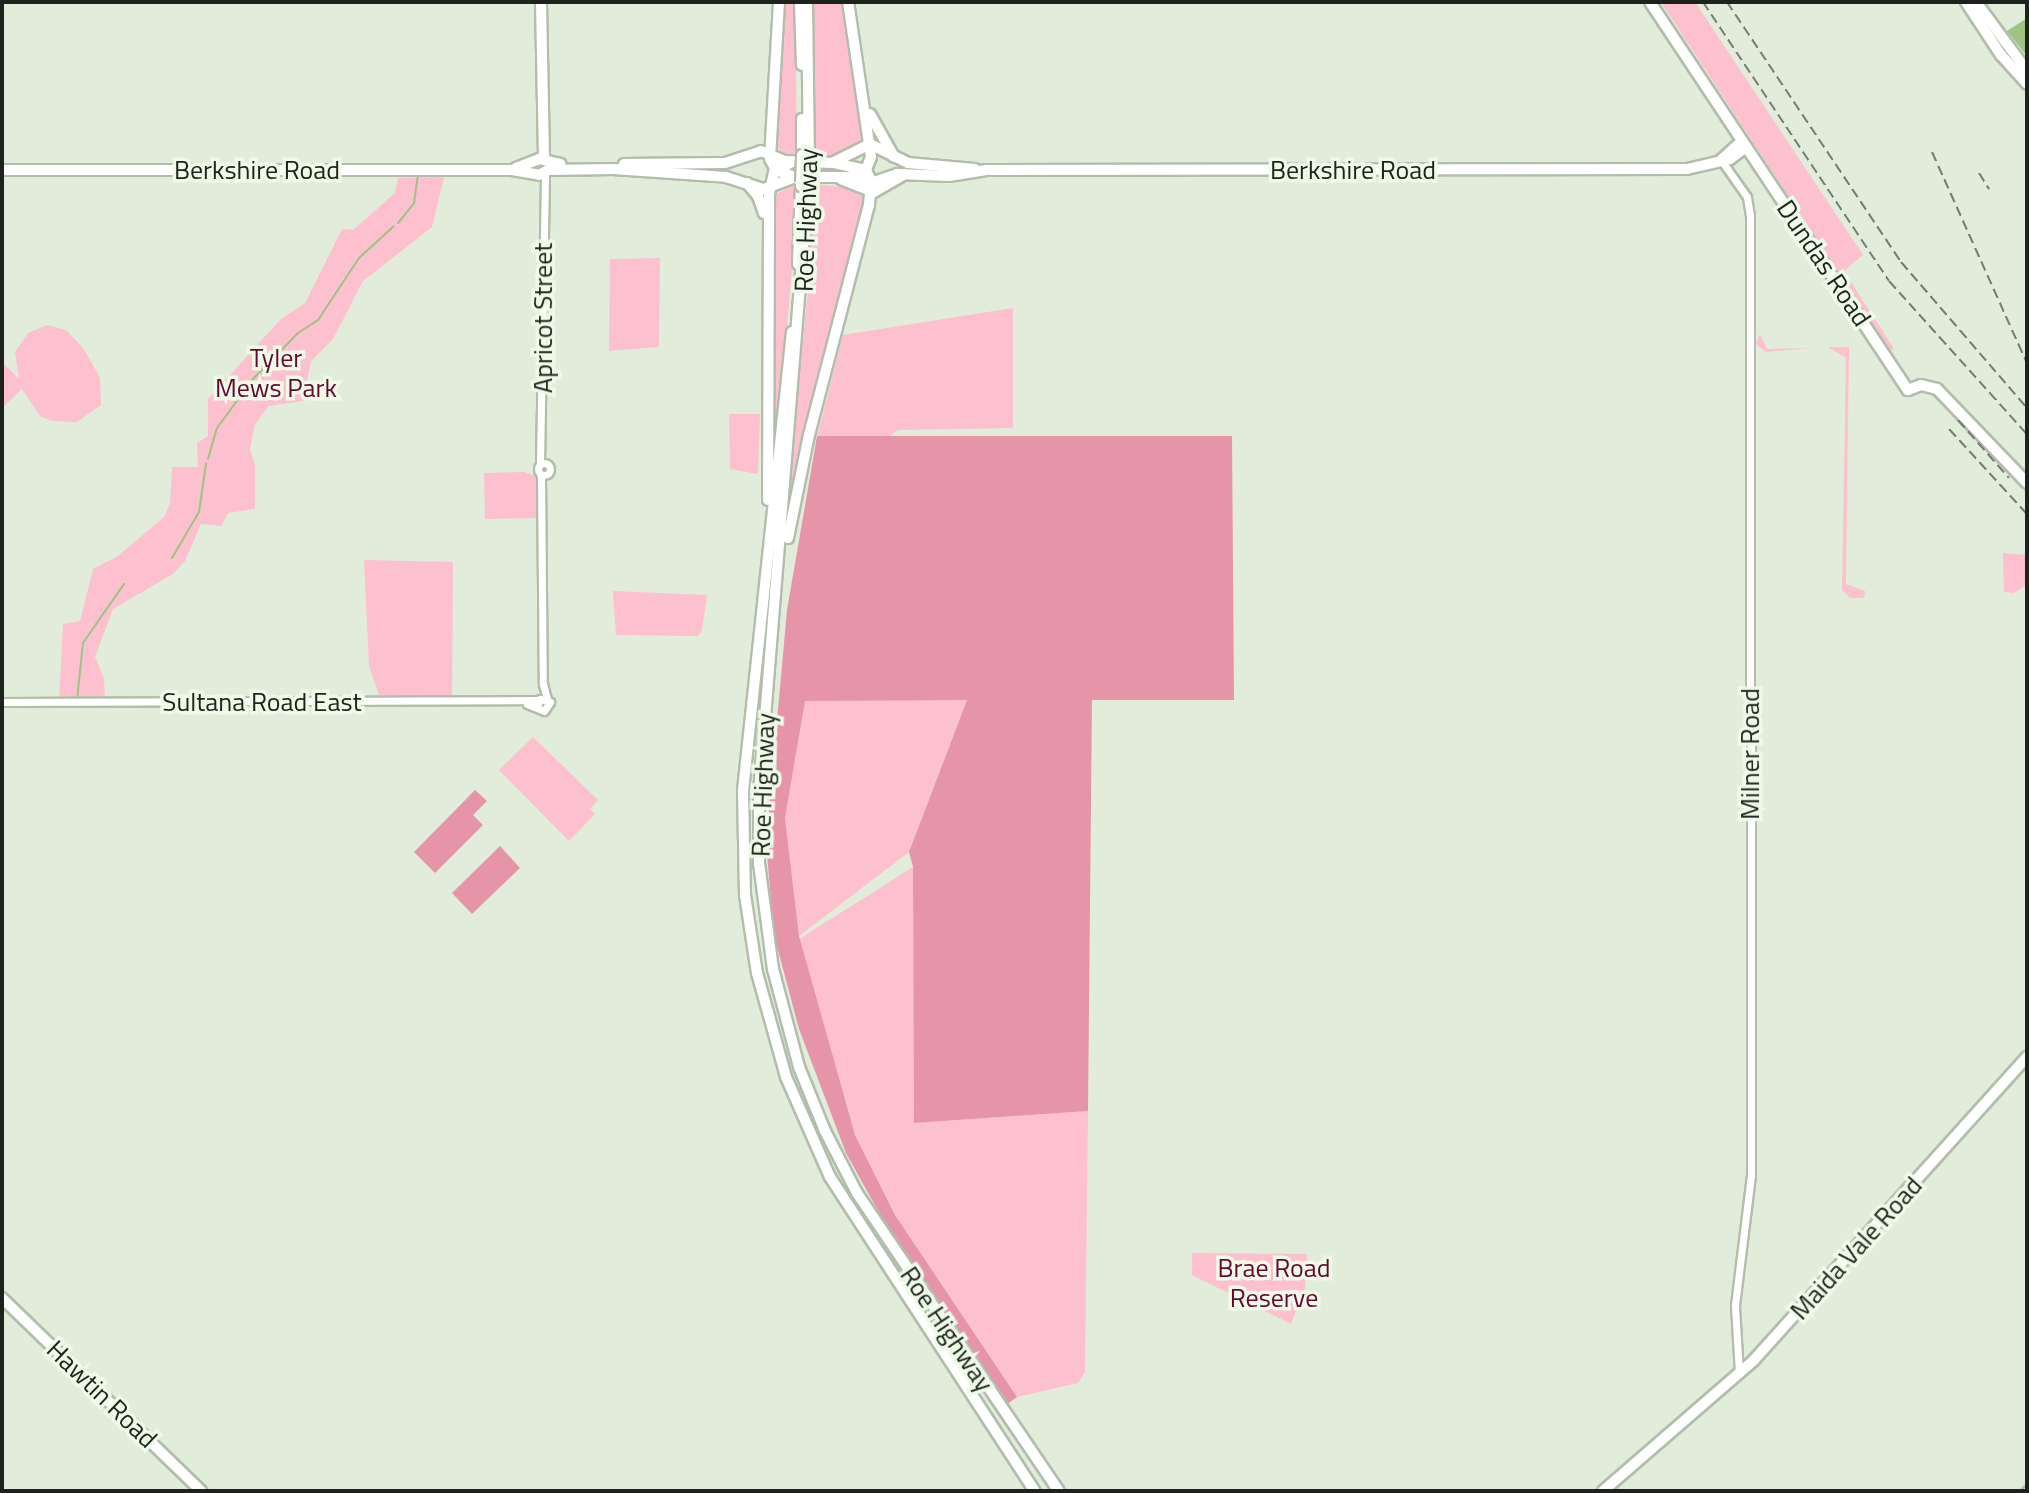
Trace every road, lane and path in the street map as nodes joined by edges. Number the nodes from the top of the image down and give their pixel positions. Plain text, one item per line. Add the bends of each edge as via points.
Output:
1 (541, 2) edge
2 (779, 2) edge
3 (800, 2) edge
4 (807, 2) edge
5 (848, 2) edge
6 (1650, 2) edge
7 (1966, 2) edge
8 (1976, 2) edge
9 (2005, 52) junction
10 (2027, 71) edge
11 (2027, 84) edge
12 (865, 102) junction
13 (870, 144) junction
14 (1744, 144) junction
15 (766, 153) junction
16 (806, 155) junction
17 (894, 157) junction
18 (1721, 160) junction
19 (792, 162) junction
20 (832, 163) junction
21 (541, 167) junction
22 (2, 170) edge
23 (776, 170) junction
24 (866, 171) junction
25 (983, 171) junction
26 (834, 177) junction
27 (848, 177) junction
28 (747, 183) junction
29 (801, 183) junction
30 (770, 187) junction
31 (874, 188) junction
32 (767, 227) junction
33 (2027, 483) edge
34 (766, 569) junction
35 (777, 586) junction
36 (541, 701) joint
37 (2, 702) edge
38 (2027, 1057) edge
39 (2, 1298) edge
40 (1742, 1372) junction
41 (1675, 1429) junction
42 (201, 1491) edge
43 (1035, 1491) edge
44 (1061, 1491) edge
45 (1596, 1491) edge
46 (1603, 1491) edge

1 - 21 main road
2 - 15 highway via 772,135
3 - 16 highway, Roe Highway
4 - 16 highway, Roe Highway
5 - 12 highway
6 - 14 main road, Dundas Road
7 - 9 main road
8 - 9 main road
9 - 10 main road
9 - 11 main road
12 - 13 highway
12 - 17 highway via 882,143
13 - 17 main road, Berkshire Road
13 - 20 main road
13 - 24 highway
14 - 18 main road, Berkshire Road
14 - 33 main road, Dundas Road via 1909,390 1922,385 1937,389
15 - 19 main road
15 - 21 main road, Berkshire Road via 720,163
15 - 23 highway
16 - 29 highway, Roe Highway, bridge
17 - 25 main road, Berkshire Road via 919,166
18 - 25 main road, Berkshire Road via 1687,169
18 - 40 street, Milner Road via 1747,197 1750,215 1751,1175 1737,1281 1736,1356
19 - 20 main road
19 - 23 highway
20 - 24 highway
21 - 22 main road, Berkshire Road
21 - 28 main road, Berkshire Road via 663,171
21 - 36 street, Apricot Street
23 - 29 highway
23 - 30 highway
24 - 27 highway
24 - 31 highway
25 - 31 main road, Berkshire Road via 949,176 906,174
26 - 27 main road, Berkshire Road
26 - 29 main road, Berkshire Road
26 - 31 main road, Berkshire Road
27 - 31 main road, Berkshire Road
28 - 30 main road, Berkshire Road
28 - 32 highway via 761,201
29 - 30 main road, Berkshire Road
29 - 34 highway, Roe Highway via 794,315
29 - 35 highway, Roe Highway
30 - 32 highway
31 - 35 highway via 806,447
32 - 34 highway via 772,390
34 - 43 highway, Roe Highway via 742,827 750,934 775,1045 806,1128 850,1212
35 - 44 highway, Roe Highway via 760,793 759,863 770,956 788,1029 820,1119 857,1193
36 - 37 street, Sultana Road East
38 - 40 main road, Maida Vale Road
39 - 42 main road, Hawtin Road
40 - 41 main road, Maida Vale Road
41 - 45 main road, Maida Vale Road
41 - 46 main road, Maida Vale Road

